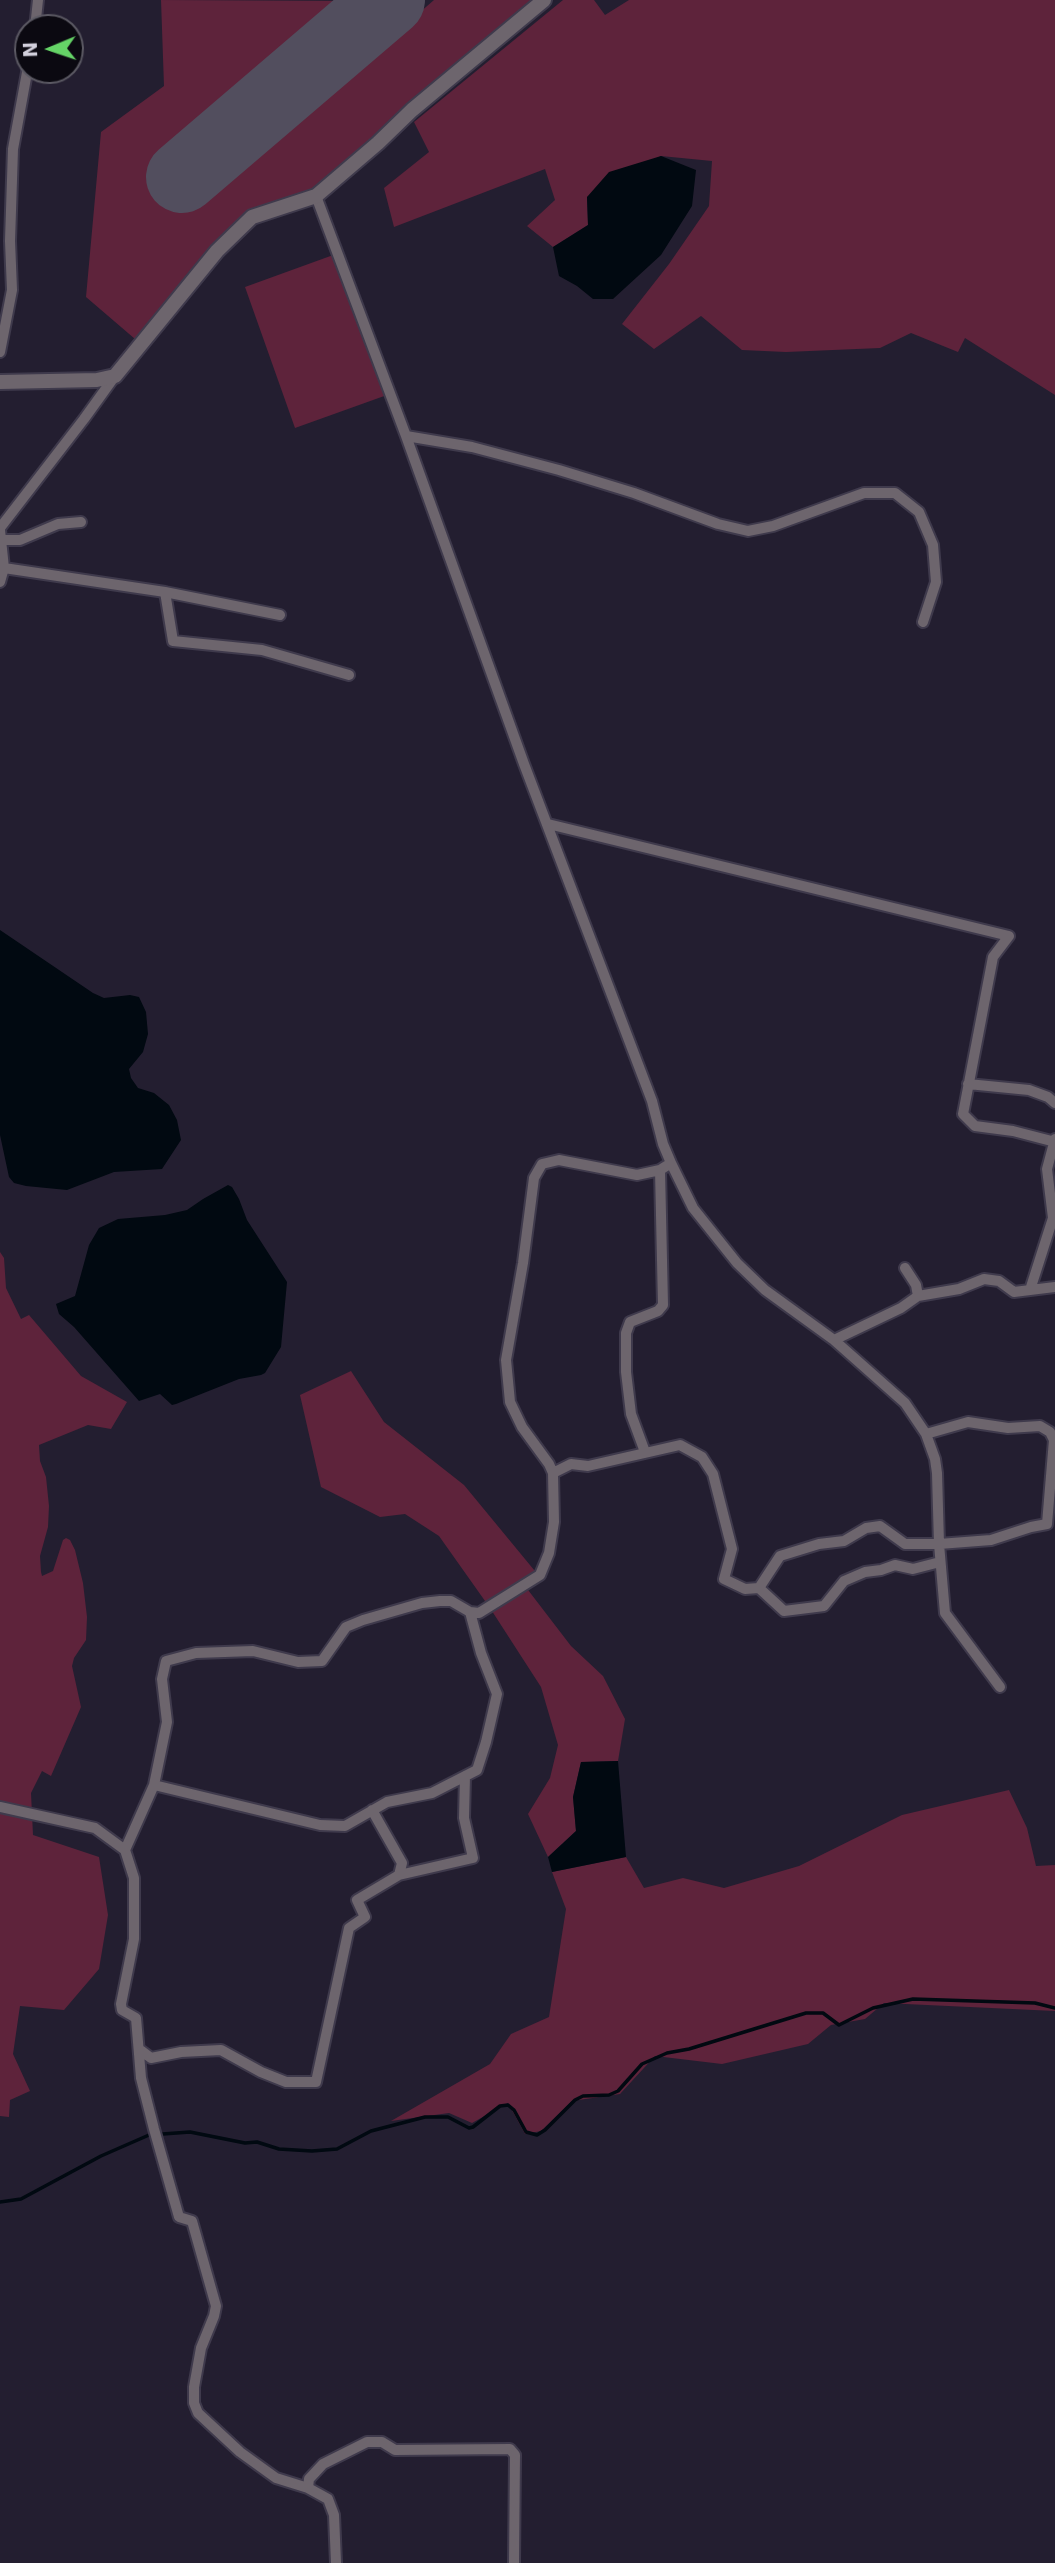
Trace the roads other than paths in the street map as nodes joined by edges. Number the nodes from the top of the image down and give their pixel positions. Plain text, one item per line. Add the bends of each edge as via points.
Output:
1 (544, 0) edge
2 (25, 84) edge
3 (316, 196) junction
4 (0, 352) edge
5 (114, 376) junction
6 (0, 382) edge
7 (406, 436) junction
8 (81, 522) dead end
9 (1, 533) edge
10 (4, 568) junction
11 (0, 582) edge
12 (165, 592) junction
13 (280, 615) dead end
14 (923, 622) dead end
15 (349, 675) dead end
16 (548, 824) junction
17 (968, 1084) junction
18 (1055, 1103) edge
19 (1055, 1141) edge
20 (671, 1163) junction
21 (660, 1170) junction
22 (905, 1268) dead end
23 (1055, 1287) edge
24 (1030, 1290) junction
25 (918, 1296) junction
26 (834, 1340) junction
27 (926, 1434) junction
28 (645, 1452) junction
29 (553, 1473) junction
30 (1051, 1523) edge
31 (939, 1544) junction
32 (940, 1562) junction
33 (759, 1588) junction
34 (470, 1612) junction
35 (1000, 1688) dead end
36 (465, 1776) junction
37 (154, 1785) junction
38 (0, 1807) edge
39 (372, 1810) junction
40 (125, 1850) junction
41 (399, 1875) junction
42 (139, 2049) junction
43 (308, 2488) junction
44 (335, 2563) edge
45 (514, 2563) edge

1 - 3 street
2 - 4 street via 13,149 12,290
3 - 5 street via 252,216 217,251
3 - 7 street
5 - 6 street
5 - 9 street
7 - 14 street via 472,447 559,470 748,531 864,493 895,493 919,512 933,545 936,582
7 - 16 street
8 - 9 street via 58,524 20,540
9 - 10 street
10 - 11 street
10 - 12 street
12 - 13 street
12 - 15 street via 173,641 262,650
16 - 17 street via 1009,936 993,957
16 - 20 street
17 - 18 street via 1029,1090
17 - 19 street via 963,1114 975,1126
19 - 24 street via 1047,1168 1053,1217
20 - 21 street
20 - 26 street via 693,1208 737,1263 765,1290
21 - 28 street via 663,1305 630,1322 626,1332 631,1414
21 - 29 street via 637,1175 559,1160 542,1164 534,1178 506,1360 510,1402
22 - 25 street
23 - 24 street
24 - 25 street via 1014,1292 999,1281 984,1279 960,1289
25 - 26 street
26 - 27 street via 905,1403
27 - 30 street via 968,1422 1007,1428 1040,1426 1050,1432 1054,1440
27 - 31 street via 937,1473
28 - 29 street via 588,1466 571,1464
28 - 33 street via 680,1445 702,1457 713,1474 733,1549 724,1579 746,1590
29 - 34 street via 554,1522 540,1575 479,1612
30 - 31 street via 991,1540
31 - 32 street
31 - 33 street via 905,1544 880,1526 866,1528 844,1541 780,1556
32 - 33 street via 914,1569 895,1565 865,1572 844,1581 824,1606 784,1611
32 - 35 street via 945,1613
34 - 36 street via 497,1693 477,1770
34 - 37 street via 451,1601 440,1601 363,1620 346,1627 322,1661 298,1662 253,1651 196,1653 166,1661 162,1679 167,1722
36 - 39 street via 432,1793 387,1802
36 - 41 street via 464,1818 472,1858
37 - 39 street via 320,1825 345,1826
37 - 40 street
38 - 40 street via 95,1828
39 - 41 street via 402,1863
40 - 42 street via 134,1878 134,1939 121,2004 122,2010 136,2018
41 - 42 street via 356,1900 365,1917 349,1928 316,2082 286,2082 221,2050 151,2057
42 - 43 street via 141,2078 179,2217 192,2221 216,2306 201,2348 194,2403 198,2413 240,2452 276,2478
43 - 44 street via 328,2499 334,2515
43 - 45 street via 309,2479 323,2464 367,2442 382,2442 395,2450 510,2449 515,2455

